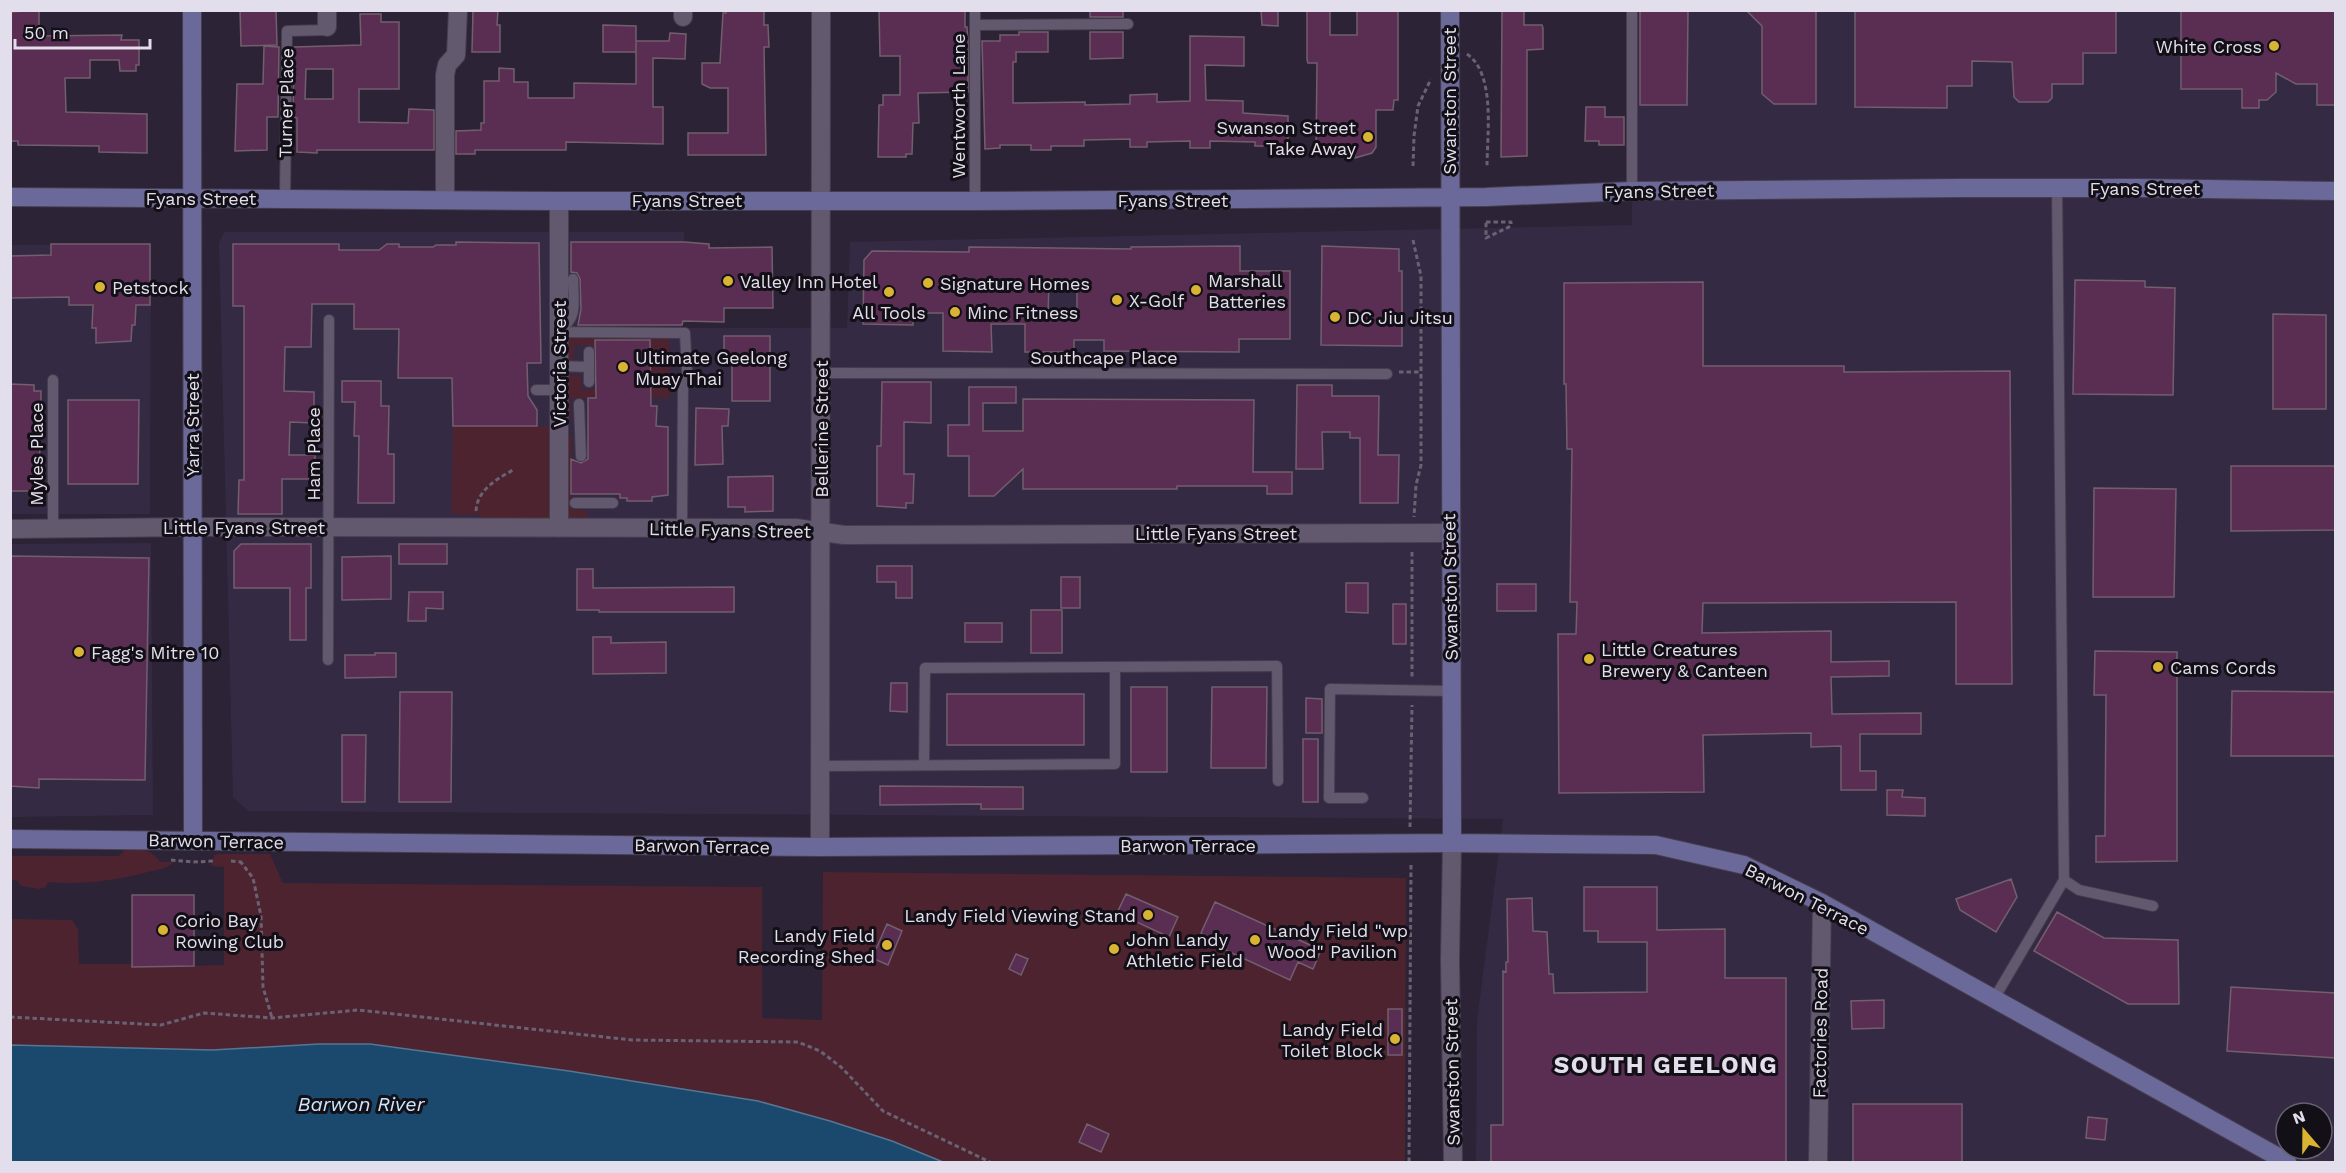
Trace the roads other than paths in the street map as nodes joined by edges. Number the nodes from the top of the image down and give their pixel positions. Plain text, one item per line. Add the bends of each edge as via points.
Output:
1 (192, 10) edge
2 (458, 10) edge
3 (821, 10) edge
4 (975, 10) edge
5 (1450, 10) edge
6 (1632, 10) edge
7 (327, 19) edge
8 (1128, 24) dead end
9 (975, 25) junction
10 (2057, 188) junction
11 (1632, 191) junction
12 (2336, 191) edge
13 (10, 197) edge
14 (192, 197) junction
15 (1449, 197) junction
16 (285, 198) junction
17 (445, 199) junction
18 (820, 200) junction
19 (559, 201) junction
20 (975, 201) junction
21 (573, 279) dead end
22 (329, 320) dead end
23 (559, 331) junction
24 (589, 352) dead end
25 (559, 366) junction
26 (589, 367) junction
27 (820, 373) junction
28 (1393, 373) road end
29 (52, 380) dead end
30 (589, 382) dead end
31 (536, 390) dead end
32 (559, 390) junction
33 (579, 404) dead end
34 (559, 426) junction
35 (580, 427) junction
36 (581, 456) dead end
37 (575, 502) dead end
38 (613, 502) dead end
39 (594, 516) junction
40 (192, 527) junction
41 (53, 528) junction
42 (329, 528) junction
43 (559, 528) junction
44 (10, 529) edge
45 (682, 529) junction
46 (821, 531) junction
47 (1449, 533) junction
48 (328, 660) dead end
49 (1115, 668) junction
50 (1452, 691) junction
51 (924, 765) junction
52 (820, 766) junction
53 (1278, 781) dead end
54 (1363, 798) dead end
55 (10, 839) edge
56 (193, 840) junction
57 (1452, 843) junction
58 (820, 847) junction
59 (2064, 880) junction
60 (1822, 903) junction
61 (2153, 906) dead end
62 (1994, 999) junction
63 (1453, 1162) edge
64 (1818, 1162) edge
65 (2287, 1162) edge

1 - 14 street, Yarra Street
2 - 17 street via 456,55 447,65 445,75
3 - 18 street, Bellerine Street
4 - 9 lane, Wentworth Lane
5 - 15 street, Swanston Street
6 - 11 lane
7 - 16 lane, Turner Place via 327,30 287,31
8 - 9 lane
9 - 20 lane, Wentworth Lane
10 - 11 street, Fyans Street
10 - 12 street, Fyans Street
10 - 59 lane
11 - 15 street, Fyans Street
13 - 14 street, Fyans Street
14 - 16 street, Fyans Street
14 - 40 street, Yarra Street
15 - 20 street, Fyans Street
15 - 47 street, Swanston Street
16 - 17 street, Fyans Street
17 - 19 street, Fyans Street
18 - 19 street, Fyans Street
18 - 20 street, Fyans Street
18 - 27 street, Bellerine Street
19 - 23 street, Victoria Street via 565,249
21 - 23 lane via 572,318
22 - 42 lane, Ham Place
23 - 25 street, Victoria Street
23 - 45 lane via 686,333
24 - 26 lane
25 - 26 lane
25 - 32 street, Victoria Street
26 - 30 lane
27 - 28 lane, Southcape Place
27 - 46 street, Bellerine Street
29 - 41 lane, Myles Place
31 - 32 lane
32 - 34 street, Victoria Street
33 - 35 lane
34 - 35 lane
34 - 43 street, Victoria Street
35 - 36 lane
37 - 39 lane
38 - 39 lane
39 - 43 street, Little Fyans Street
39 - 45 street, Little Fyans Street
40 - 41 street, Little Fyans Street
40 - 42 street, Little Fyans Street
40 - 56 street, Yarra Street
41 - 44 street, Little Fyans Street
42 - 43 street, Little Fyans Street
42 - 48 lane, Ham Place
45 - 46 street, Little Fyans Street
46 - 47 street, Little Fyans Street via 844,535
46 - 52 street, Bellerine Street
47 - 50 street, Swanston Street
49 - 51 lane via 1115,764
49 - 51 lane via 925,668
49 - 53 lane via 1277,666
50 - 54 lane via 1330,689 1329,798
50 - 57 street, Swanston Street
51 - 52 lane
52 - 58 street, Bellerine Street
55 - 56 street, Barwon Terrace
56 - 58 street, Barwon Terrace
57 - 58 street, Barwon Terrace
57 - 60 street, Barwon Terrace via 1656,845 1744,865
57 - 63 street, Swanston Street
59 - 61 lane via 2079,890
59 - 62 lane
60 - 62 street, Barwon Terrace
60 - 64 street, Factories Road
62 - 65 street, Barwon Terrace

